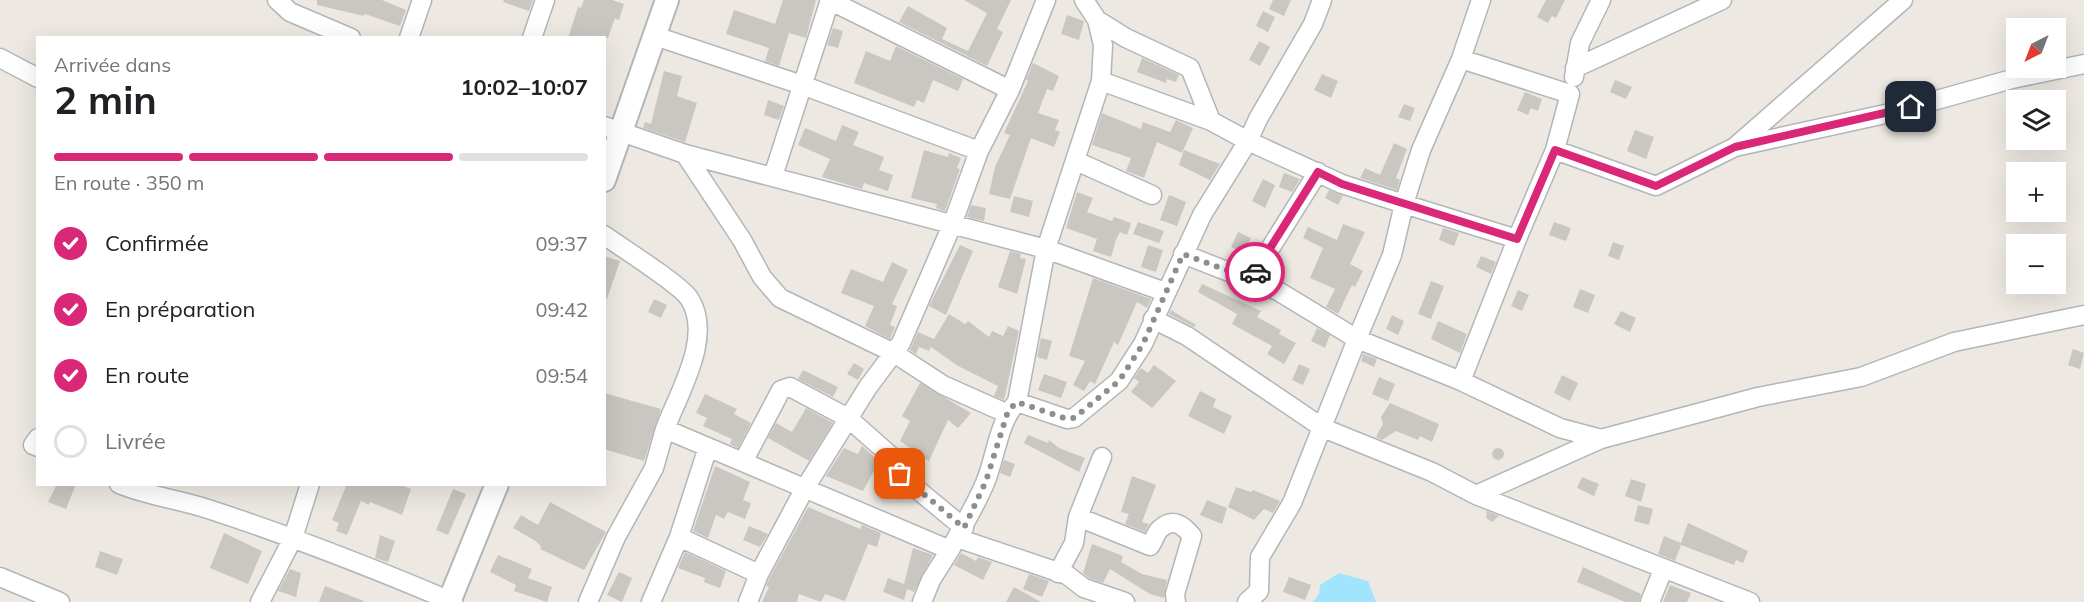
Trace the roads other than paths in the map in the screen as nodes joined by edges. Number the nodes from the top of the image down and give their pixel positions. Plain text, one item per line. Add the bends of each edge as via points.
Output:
1 (277, 0) edge
2 (422, 0) edge
3 (545, 0) edge
4 (667, 0) edge
5 (830, 0) edge
6 (1046, 0) edge
7 (1084, 0) edge
8 (1322, 0) edge
9 (1481, 0) edge
10 (1601, 0) edge
11 (1722, 0) edge
12 (1903, 0) edge
13 (1097, 20) junction
14 (320, 31) edge
15 (342, 36) edge
16 (410, 36) edge
17 (533, 36) edge
18 (655, 36) junction
19 (0, 58) edge
20 (1461, 59) junction
21 (2084, 64) edge
22 (1575, 68) junction
23 (36, 77) edge
24 (1101, 81) junction
25 (802, 85) junction
26 (1010, 90) junction
27 (1570, 94) junction
28 (1211, 121) junction
29 (614, 129) edge
30 (1248, 141) junction
31 (1735, 147) junction
32 (1555, 150) junction
33 (979, 151) junction
34 (685, 154) junction
35 (1076, 161) junction
36 (606, 170) edge
37 (1318, 172) junction
38 (773, 176) junction
39 (1152, 195) dead end
40 (1404, 204) junction
41 (952, 225) junction
42 (606, 236) edge
43 (1517, 239) junction
44 (1046, 249) junction
45 (1183, 254) junction
46 (1251, 279) junction
47 (1165, 292) junction
48 (2084, 315) edge
49 (1153, 319) junction
50 (1358, 339) junction
51 (894, 353) junction
52 (1461, 381) junction
53 (1012, 408) junction
54 (848, 418) junction
55 (1323, 428) junction
56 (665, 429) junction
57 (1601, 439) junction
58 (708, 447) junction
59 (1101, 456) dead end
60 (744, 460) junction
61 (124, 486) edge
62 (309, 486) edge
63 (496, 486) edge
64 (805, 488) junction
65 (1476, 495) junction
66 (1078, 517) junction
67 (679, 537) junction
68 (293, 538) junction
69 (957, 538) junction
70 (1663, 570) junction
71 (1058, 573) junction
72 (759, 574) junction
73 (0, 577) edge
74 (1079, 595) edge
75 (60, 602) edge
76 (260, 602) edge
77 (451, 602) edge
78 (588, 602) edge
79 (651, 602) edge
80 (748, 602) edge
81 (922, 602) edge
82 (1125, 602) edge
83 (1176, 602) edge
84 (1247, 602) edge
85 (1650, 602) edge
86 (1750, 602) edge

1 - 14 street
2 - 16 street
3 - 17 street
4 - 18 street
5 - 25 street
5 - 26 street
6 - 26 street
7 - 13 street
8 - 30 street
9 - 20 street
10 - 22 street via 1580,43
11 - 22 street
12 - 31 street
13 - 24 street via 1103,45
13 - 28 street via 1190,68
14 - 15 street
18 - 25 street
18 - 29 street
19 - 23 street
20 - 27 street
20 - 40 street via 1421,150
21 - 31 street
22 - 27 street
24 - 28 street
24 - 35 street
25 - 33 street
25 - 38 street
26 - 33 street
27 - 32 street
28 - 30 street
29 - 34 street
29 - 36 street
30 - 37 street
30 - 45 street
31 - 32 street via 1656,186
32 - 43 street
33 - 41 street
34 - 38 street
34 - 51 street via 771,290 780,298
35 - 39 street
35 - 44 street
37 - 40 street
37 - 46 street
38 - 41 street
40 - 43 street
40 - 50 street via 1392,255
41 - 44 street
41 - 51 street
42 - 56 street via 682,291 694,309 697,342
43 - 52 street
44 - 47 street
44 - 53 street
45 - 46 street
45 - 47 street
46 - 50 street
47 - 49 street
48 - 57 street via 1954,342 1861,377 1758,397
49 - 53 street via 1143,344 1119,381 1074,418
49 - 55 street via 1187,336
50 - 52 street
50 - 55 street
51 - 53 street via 943,385
51 - 54 street
52 - 57 street via 1560,428
53 - 69 street via 986,481
54 - 60 street via 786,387
54 - 64 street
54 - 69 street via 891,456 907,481
55 - 65 street via 1432,472
55 - 84 street via 1292,503 1260,557 1259,591
56 - 58 street
56 - 78 street via 654,468 616,537
57 - 65 street
58 - 60 street
58 - 67 street
59 - 66 street
60 - 64 street
61 - 68 street
62 - 68 street
63 - 77 street
64 - 69 street
64 - 72 street
65 - 70 street
66 - 71 street via 1074,543
66 - 83 street via 1150,546 1158,530 1172,522 1182,524 1192,536
67 - 72 street
67 - 79 street
68 - 76 street
68 - 77 street
69 - 71 street
69 - 81 street
70 - 85 street
70 - 86 street
71 - 74 street via 1067,575
72 - 80 street
73 - 75 street
74 - 82 street

